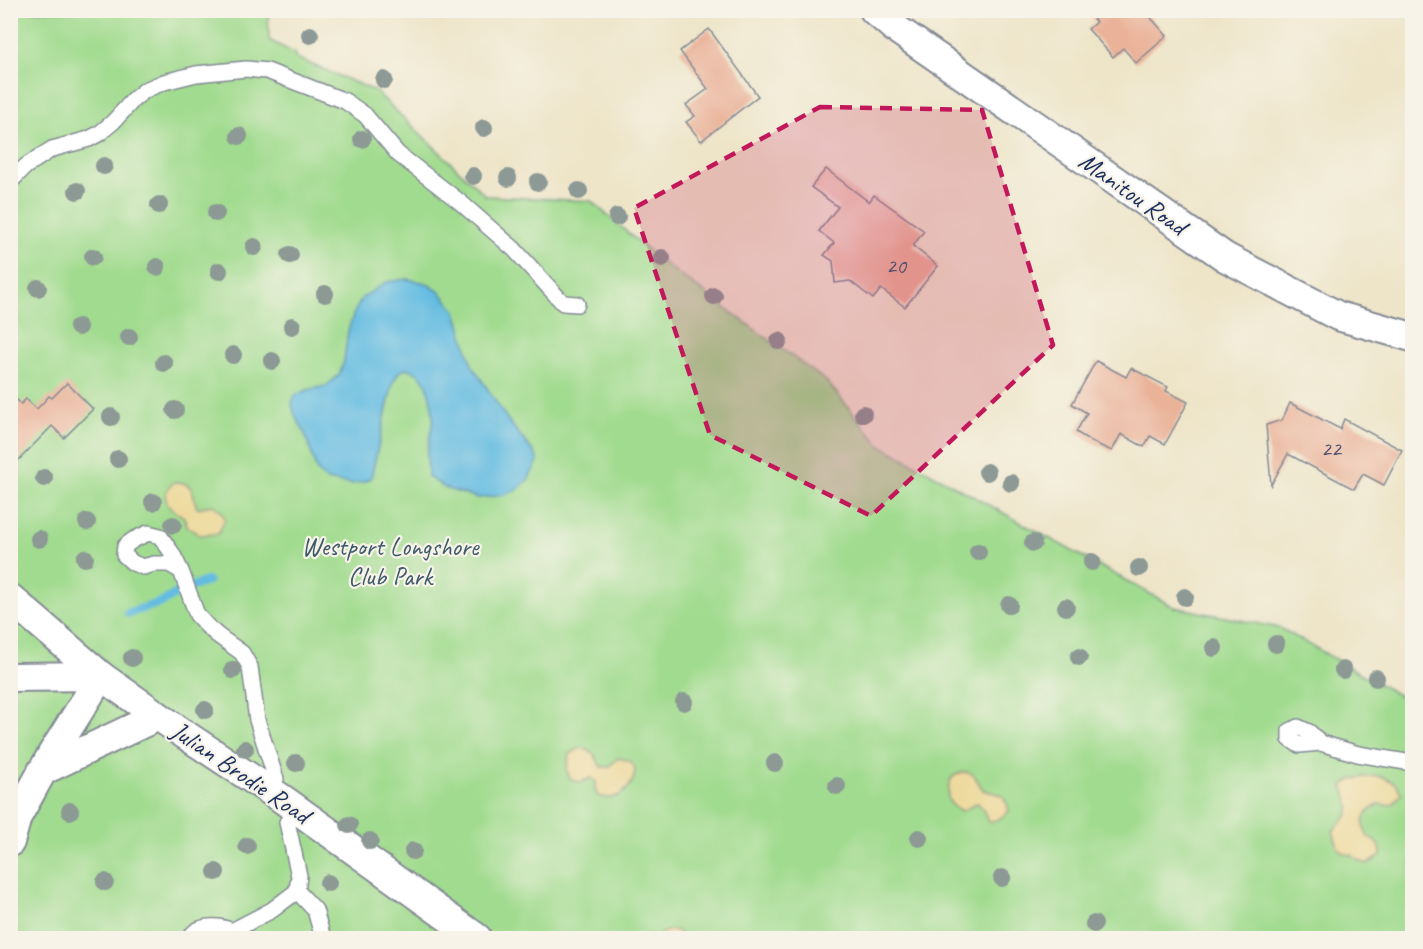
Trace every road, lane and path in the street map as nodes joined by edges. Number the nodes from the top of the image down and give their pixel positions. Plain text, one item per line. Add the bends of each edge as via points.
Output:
1 (873, 10) edge
2 (10, 182) edge
3 (577, 304) dead end
4 (1413, 338) edge
5 (181, 571) dead end
6 (10, 598) edge
7 (10, 676) edge
8 (100, 676) junction
9 (158, 716) junction
10 (1321, 743) dead end
11 (1413, 763) edge
12 (42, 771) junction
13 (276, 779) dead end
14 (287, 822) dead end
15 (10, 842) edge
16 (297, 891) junction
17 (229, 935) edge
18 (190, 939) edge
19 (323, 939) edge
20 (477, 939) edge

1 - 4 street, Manitou Road via 1225,257 1338,316
2 - 3 lane via 52,149 100,133 145,90 196,74 267,71 345,101 365,115 398,154 514,249 563,303
5 - 13 lane via 197,615 242,653 250,667 257,720
6 - 8 street, Julian Brodie Road
7 - 8 street
8 - 9 street, Julian Brodie Road
8 - 12 street
9 - 12 street
9 - 20 street, Julian Brodie Road via 281,798
10 - 11 lane
12 - 15 street via 17,817
14 - 16 lane via 299,876
16 - 17 lane
16 - 19 lane via 315,910
17 - 18 lane via 225,927 203,927

